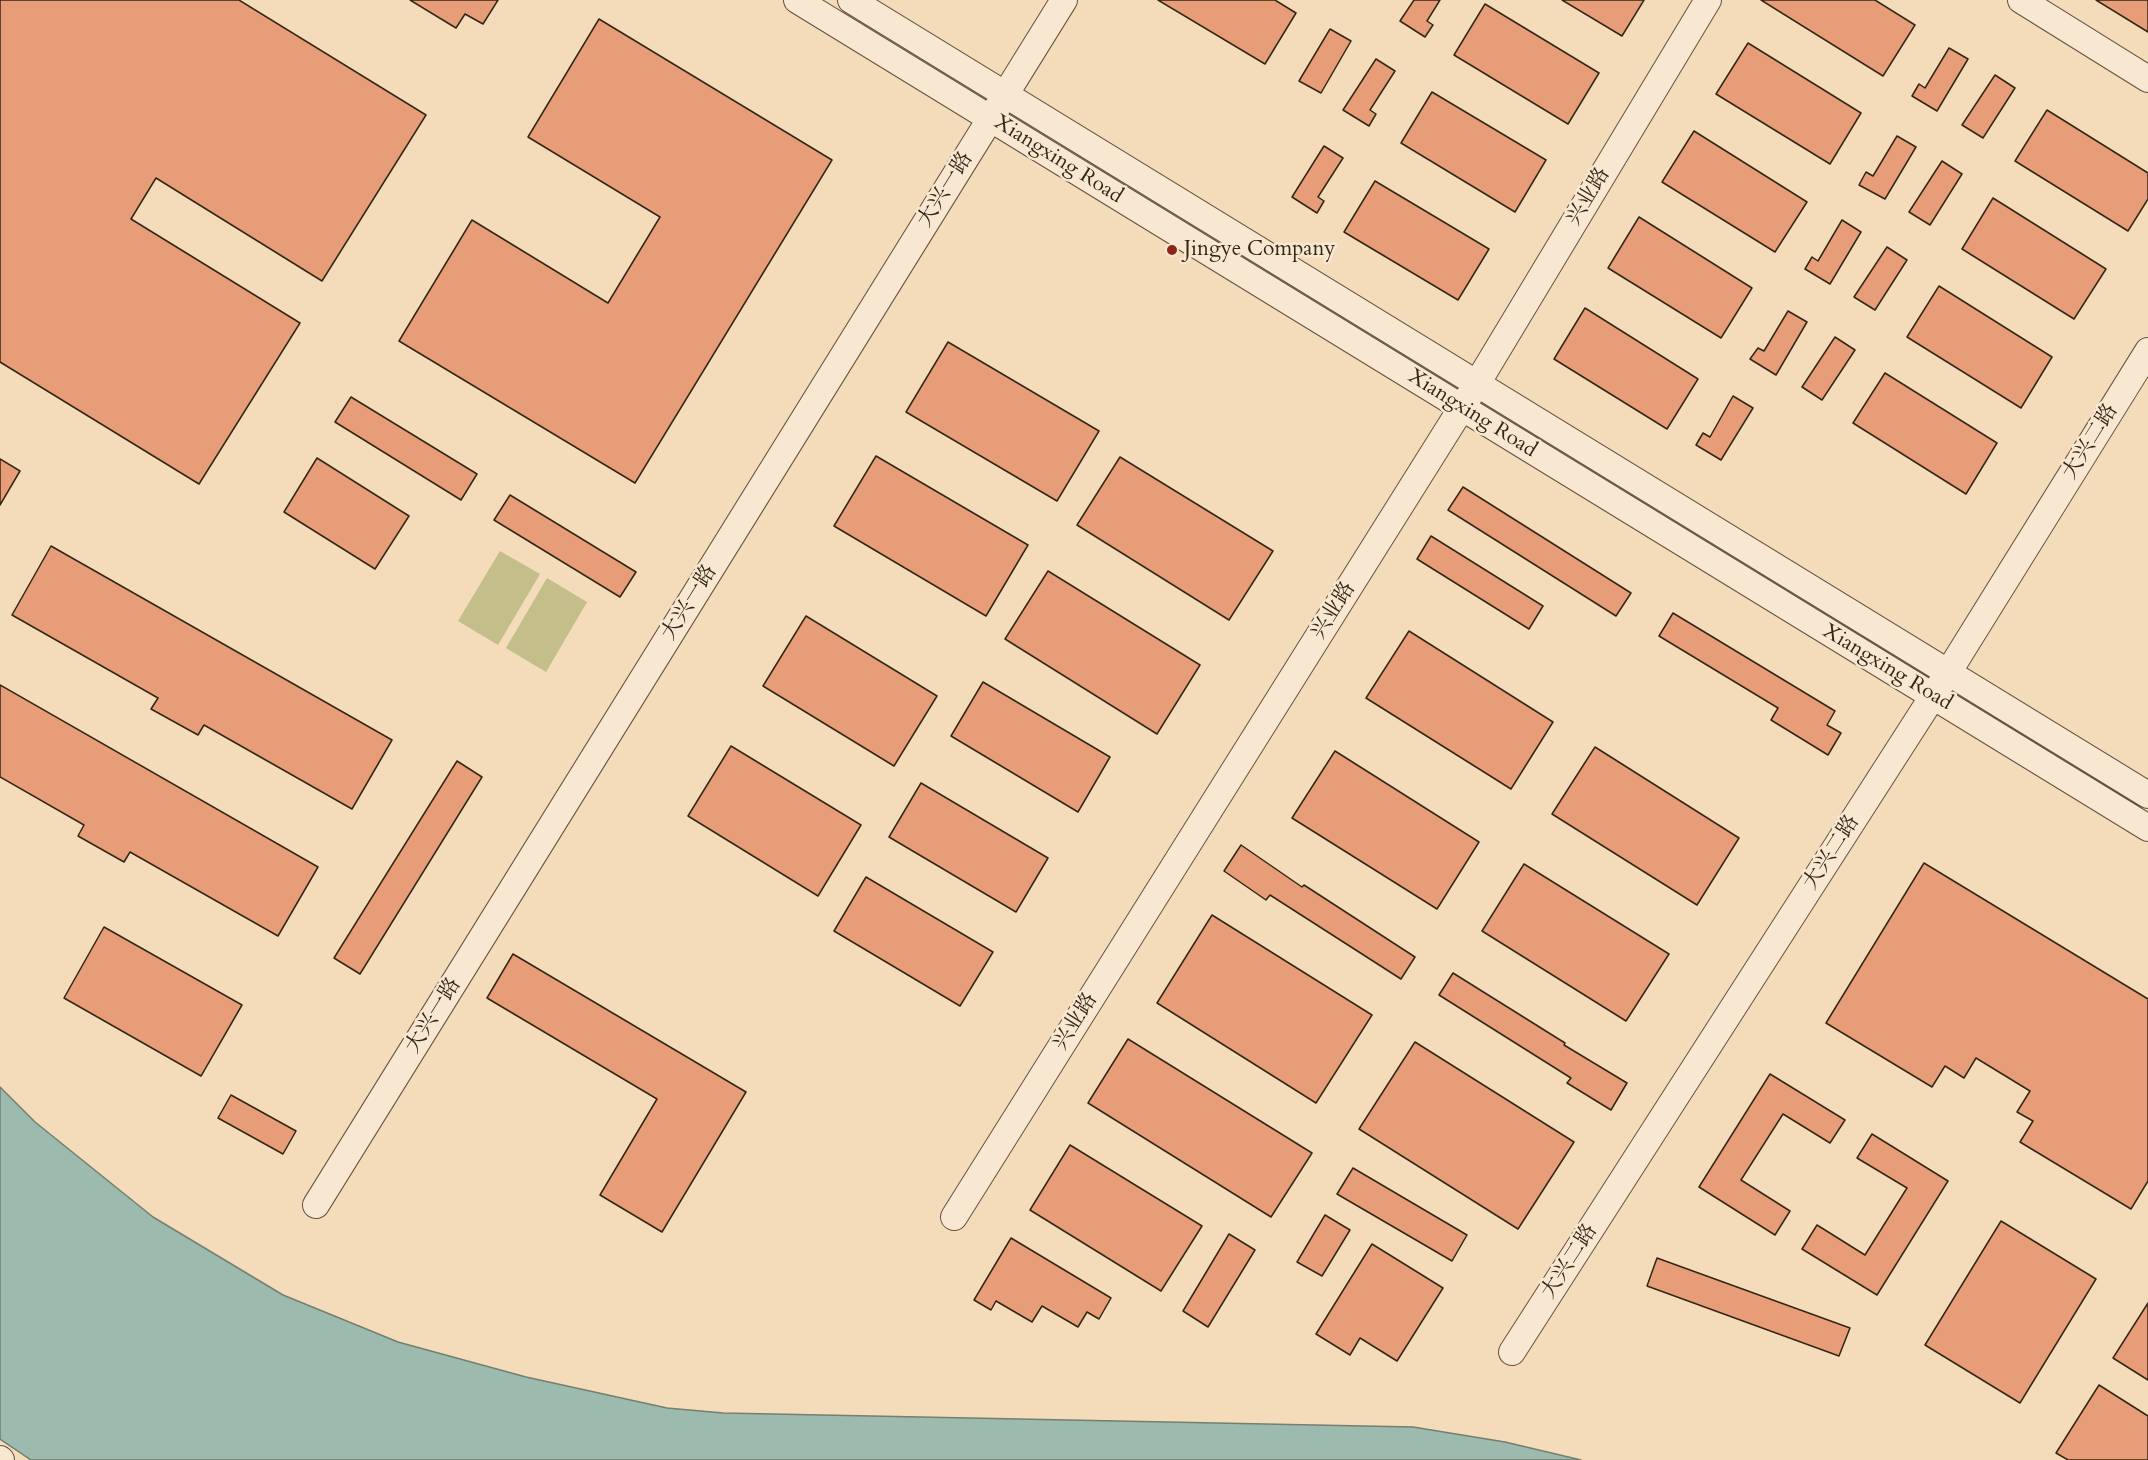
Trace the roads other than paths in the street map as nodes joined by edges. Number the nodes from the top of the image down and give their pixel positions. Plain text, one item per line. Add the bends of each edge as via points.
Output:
1 (797, 0) edge
2 (851, 0) edge
3 (1064, 0) edge
4 (1708, 0) edge
5 (2021, 0) edge
6 (2148, 79) edge
7 (1005, 94) junction
8 (990, 118) junction
9 (2148, 351) edge
10 (1477, 384) junction
11 (1462, 408) junction
12 (1948, 673) junction
13 (1933, 696) junction
14 (2148, 795) edge
15 (2148, 828) edge
16 (316, 1205) dead end
17 (954, 1217) dead end
18 (1512, 1352) dead end

1 - 8 street, Xiangxing Road
2 - 7 street, Xiangxing Road
3 - 7 street, 大兴一路
4 - 10 street, 兴业路
5 - 6 street
7 - 8 street, 大兴一路
7 - 10 street, Xiangxing Road
8 - 11 street, Xiangxing Road
8 - 16 street, 大兴一路
9 - 12 street, 大兴二路
10 - 11 street, 兴业路
10 - 12 street, Xiangxing Road
11 - 13 street, Xiangxing Road
11 - 17 street, 兴业路
12 - 13 street, 大兴二路
12 - 14 street, Xiangxing Road
13 - 15 street, Xiangxing Road
13 - 18 street, 大兴二路

